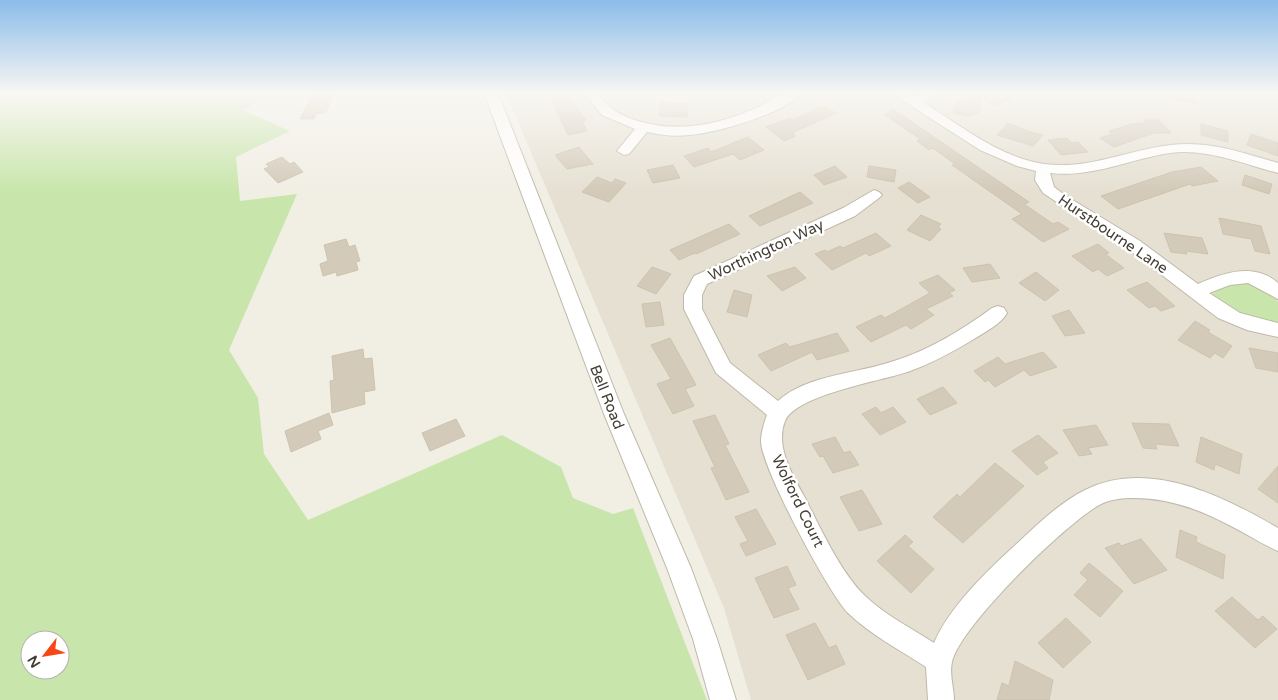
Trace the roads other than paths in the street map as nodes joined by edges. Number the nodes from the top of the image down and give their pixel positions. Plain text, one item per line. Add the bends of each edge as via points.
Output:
1 (504, 126) edge
2 (636, 126) edge
3 (721, 126) edge
4 (949, 126) edge
5 (643, 128) junction
6 (624, 151) dead end
7 (1043, 168) junction
8 (1278, 168) edge
9 (874, 195) dead end
10 (1196, 292) junction
11 (1278, 293) edge
12 (998, 313) dead end
13 (1278, 330) edge
14 (779, 413) junction
15 (1278, 540) edge
16 (939, 661) junction
17 (723, 700) edge
18 (941, 700) edge

1 - 17 street, Bell Road via 614,414 679,568
2 - 5 street
3 - 5 street via 689,132
4 - 7 street via 1003,157
5 - 6 street
7 - 8 street via 1082,170 1172,149 1208,150
7 - 10 street, Hurstbourne Lane via 1043,180 1048,190 1134,245
9 - 14 street, Worthington Way via 848,212 700,280 693,295 693,309 722,368
10 - 11 street via 1240,274 1258,280
10 - 13 street, Hurstbourne Lane via 1230,318
12 - 14 street via 956,341 904,366 833,384 796,400
14 - 16 street, Wolford Court via 771,441 777,464 848,594 861,608
15 - 16 street via 1232,512 1188,495 1153,489 1109,490 1081,503 1033,543 963,618
16 - 18 street

